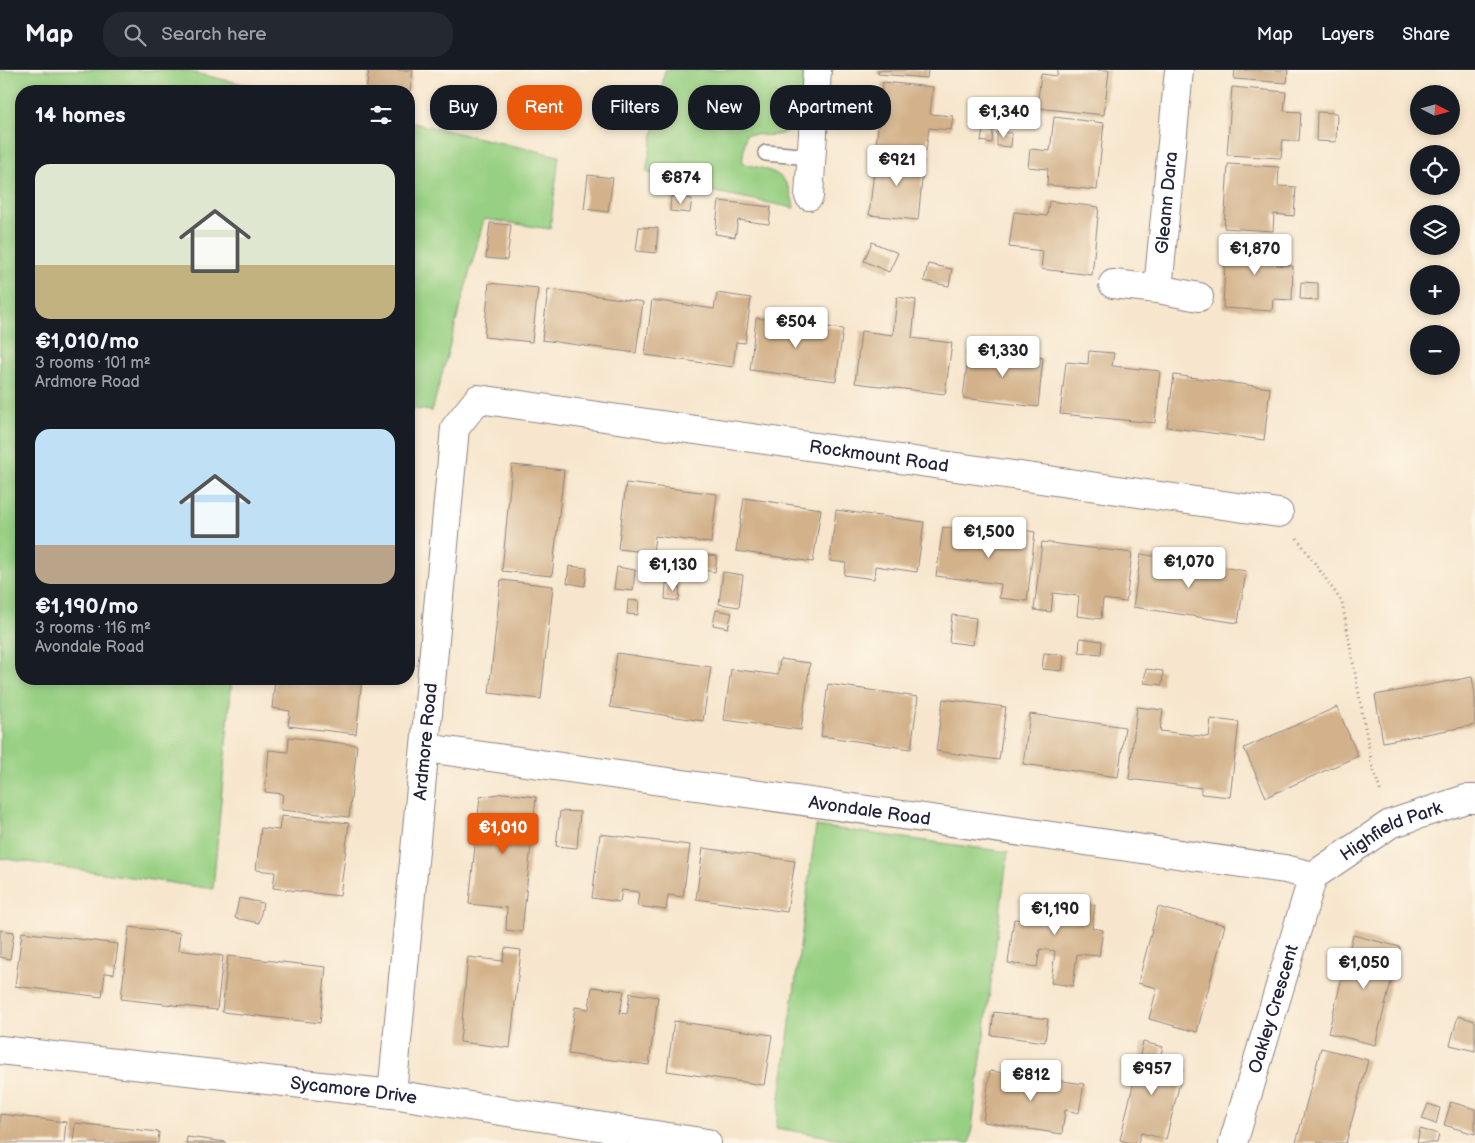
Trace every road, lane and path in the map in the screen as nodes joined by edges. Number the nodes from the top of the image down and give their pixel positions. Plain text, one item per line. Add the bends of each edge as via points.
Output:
1 (817, 70) edge
2 (1180, 70) edge
3 (766, 153) dead end
4 (812, 157) junction
5 (809, 196) dead end
6 (1113, 284) dead end
7 (1158, 289) junction
8 (1200, 296) dead end
9 (478, 399) joint
10 (1280, 513) joint
11 (426, 748) junction
12 (1475, 799) edge
13 (1390, 824) junction
14 (1313, 876) junction
15 (0, 1050) edge
16 (392, 1094) junction
17 (707, 1143) edge
18 (1233, 1143) edge

1 - 4 street
2 - 7 street, Gleann Dara
3 - 4 lane
4 - 5 street
6 - 7 street
7 - 8 street
9 - 10 street, Rockmount Road
9 - 11 street, Ardmore Road via 455,428
10 - 13 path via 1342,602 1372,764
11 - 14 street, Avondale Road via 1285,869
11 - 16 street, Ardmore Road
12 - 13 street, Highfield Park via 1466,799
13 - 14 street, Highfield Park
14 - 18 street, Oakley Crescent
15 - 16 street, Sycamore Drive
16 - 17 street, Sycamore Drive

